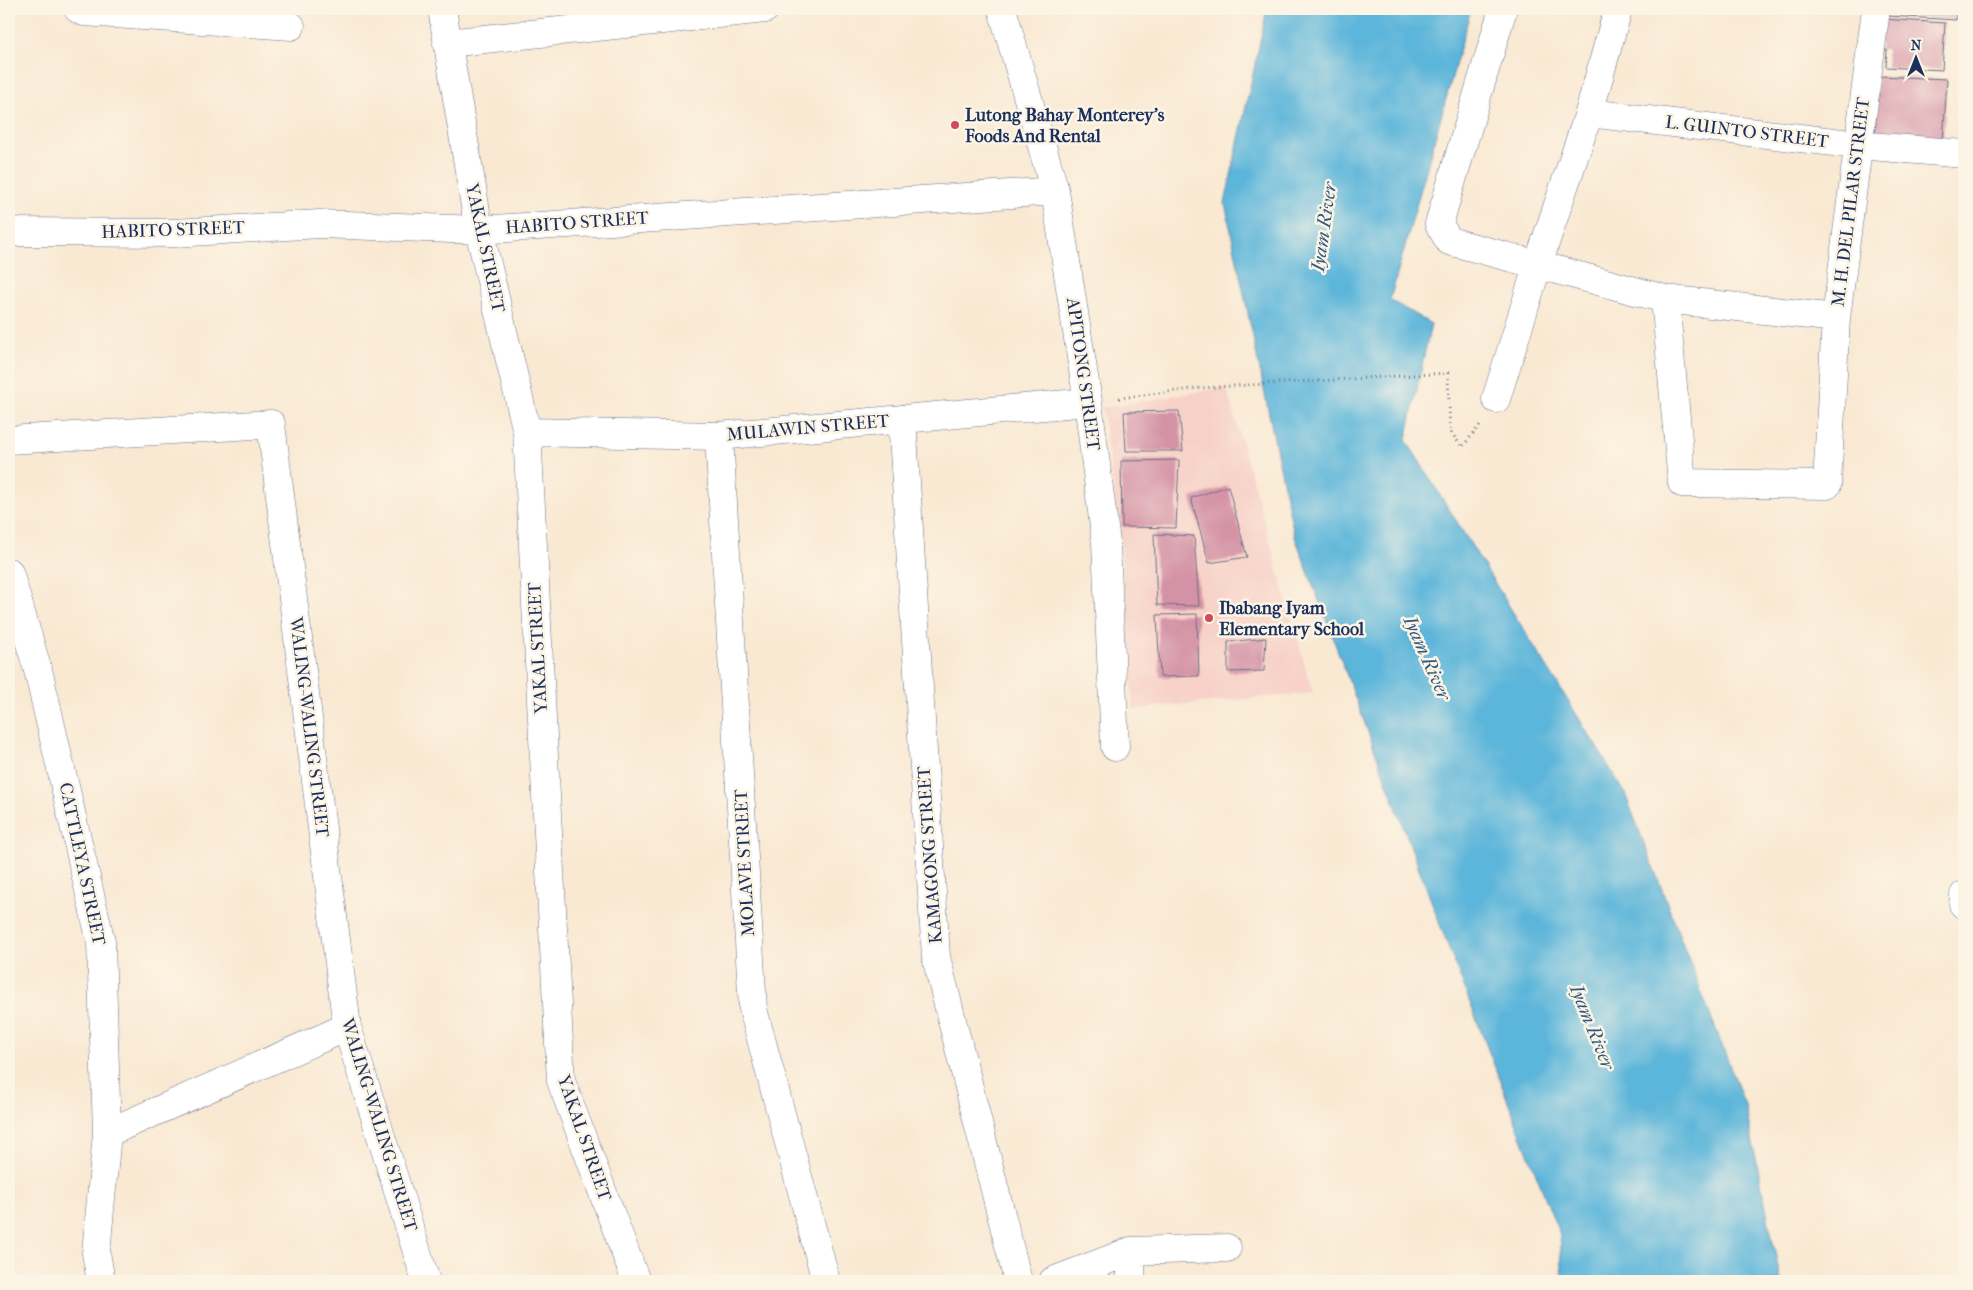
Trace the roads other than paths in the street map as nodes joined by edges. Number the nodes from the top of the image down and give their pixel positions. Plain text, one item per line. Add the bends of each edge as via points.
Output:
1 (442, 9) edge
2 (765, 9) edge
3 (1002, 9) edge
4 (1503, 9) edge
5 (1618, 9) edge
6 (1876, 9) edge
7 (82, 10) edge
8 (290, 26) dead end
9 (447, 43) junction
10 (1589, 113) junction
11 (1859, 146) junction
12 (1964, 154) edge
13 (1055, 191) junction
14 (479, 230) junction
15 (9, 232) edge
16 (1538, 264) junction
17 (1665, 299) junction
18 (1836, 318) junction
19 (1496, 399) road end
20 (1088, 402) junction
21 (902, 419) junction
22 (527, 432) junction
23 (720, 436) junction
24 (9, 440) edge
25 (9, 572) edge
26 (1115, 748) dead end
27 (347, 1028) junction
28 (106, 1133) junction
29 (1227, 1248) dead end
30 (1131, 1251) junction
31 (101, 1281) edge
32 (426, 1281) edge
33 (636, 1281) edge
34 (826, 1281) edge
35 (1018, 1281) edge
36 (1053, 1281) edge
37 (1131, 1281) edge

1 - 9 street, YAKAL STREET
2 - 9 street
3 - 13 street, APITONG STREET
4 - 16 street via 1439,224 1449,241
5 - 10 street
6 - 11 street, M. H. DEL PILAR STREET
7 - 8 street
9 - 14 street, YAKAL STREET
10 - 11 street, L. GUINTO STREET
10 - 16 street
11 - 12 street, L. GUINTO STREET
11 - 18 street, M. H. DEL PILAR STREET
13 - 14 street, HABITO STREET
13 - 20 street, APITONG STREET
14 - 15 street, HABITO STREET via 319,224 175,233
14 - 22 street, YAKAL STREET
16 - 17 street
16 - 19 street
17 - 18 street
17 - 18 street, M. H. DEL PILAR STREET via 1682,484 1827,485
20 - 21 street, MULAWIN STREET
20 - 26 street, APITONG STREET via 1106,543
21 - 23 street, MULAWIN STREET
21 - 35 street, KAMAGONG STREET via 936,957
22 - 23 street, MULAWIN STREET
22 - 33 street, YAKAL STREET via 561,1081
23 - 34 street, MOLAVE STREET via 753,1009
24 - 27 street, WALING-WALING STREET via 271,424
25 - 28 street, CATTLEYA STREET via 39,674 101,942
27 - 28 street
27 - 32 street, WALING-WALING STREET
28 - 31 street, CATTLEYA STREET via 96,1253
29 - 30 street
30 - 36 street
30 - 37 street

